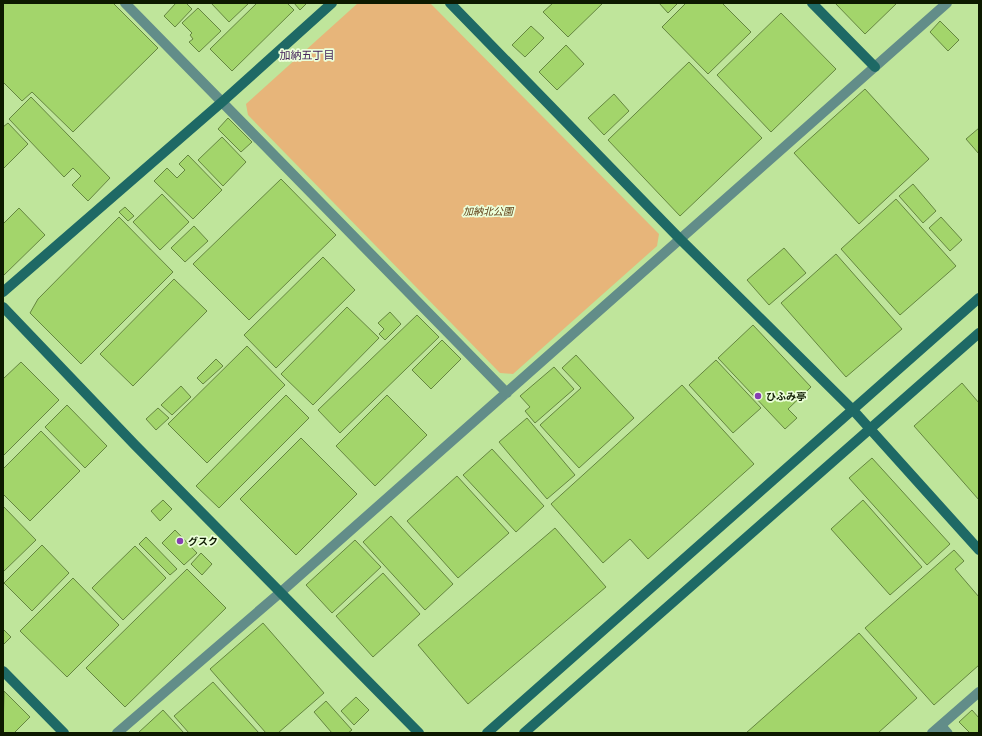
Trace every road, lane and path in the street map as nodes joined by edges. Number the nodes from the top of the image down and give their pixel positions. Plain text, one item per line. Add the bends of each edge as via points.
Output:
1 (125, 3) edge
2 (332, 3) edge
3 (450, 3) edge
4 (812, 3) edge
5 (947, 3) edge
6 (875, 67) junction
7 (222, 102) junction
8 (680, 239) junction
9 (3, 292) edge
10 (979, 298) edge
11 (3, 307) edge
12 (979, 333) edge
13 (507, 393) junction
14 (853, 410) junction
15 (871, 429) junction
16 (979, 550) edge
17 (281, 592) junction
18 (3, 671) edge
19 (979, 692) edge
20 (941, 725) junction
21 (64, 733) edge
22 (117, 733) edge
23 (420, 733) edge
24 (487, 733) edge
25 (524, 733) edge
26 (932, 733) edge
27 (948, 733) edge

1 - 7 street
2 - 7 street
3 - 8 street
4 - 6 street
5 - 6 street
6 - 8 street
7 - 9 street
7 - 13 street
8 - 13 street
8 - 14 street
10 - 14 street
11 - 17 street
12 - 15 street
13 - 17 street
14 - 15 street
14 - 24 street
15 - 16 street
15 - 25 street
17 - 22 street
17 - 23 street
18 - 21 street
19 - 20 street
20 - 26 street
20 - 27 lane

